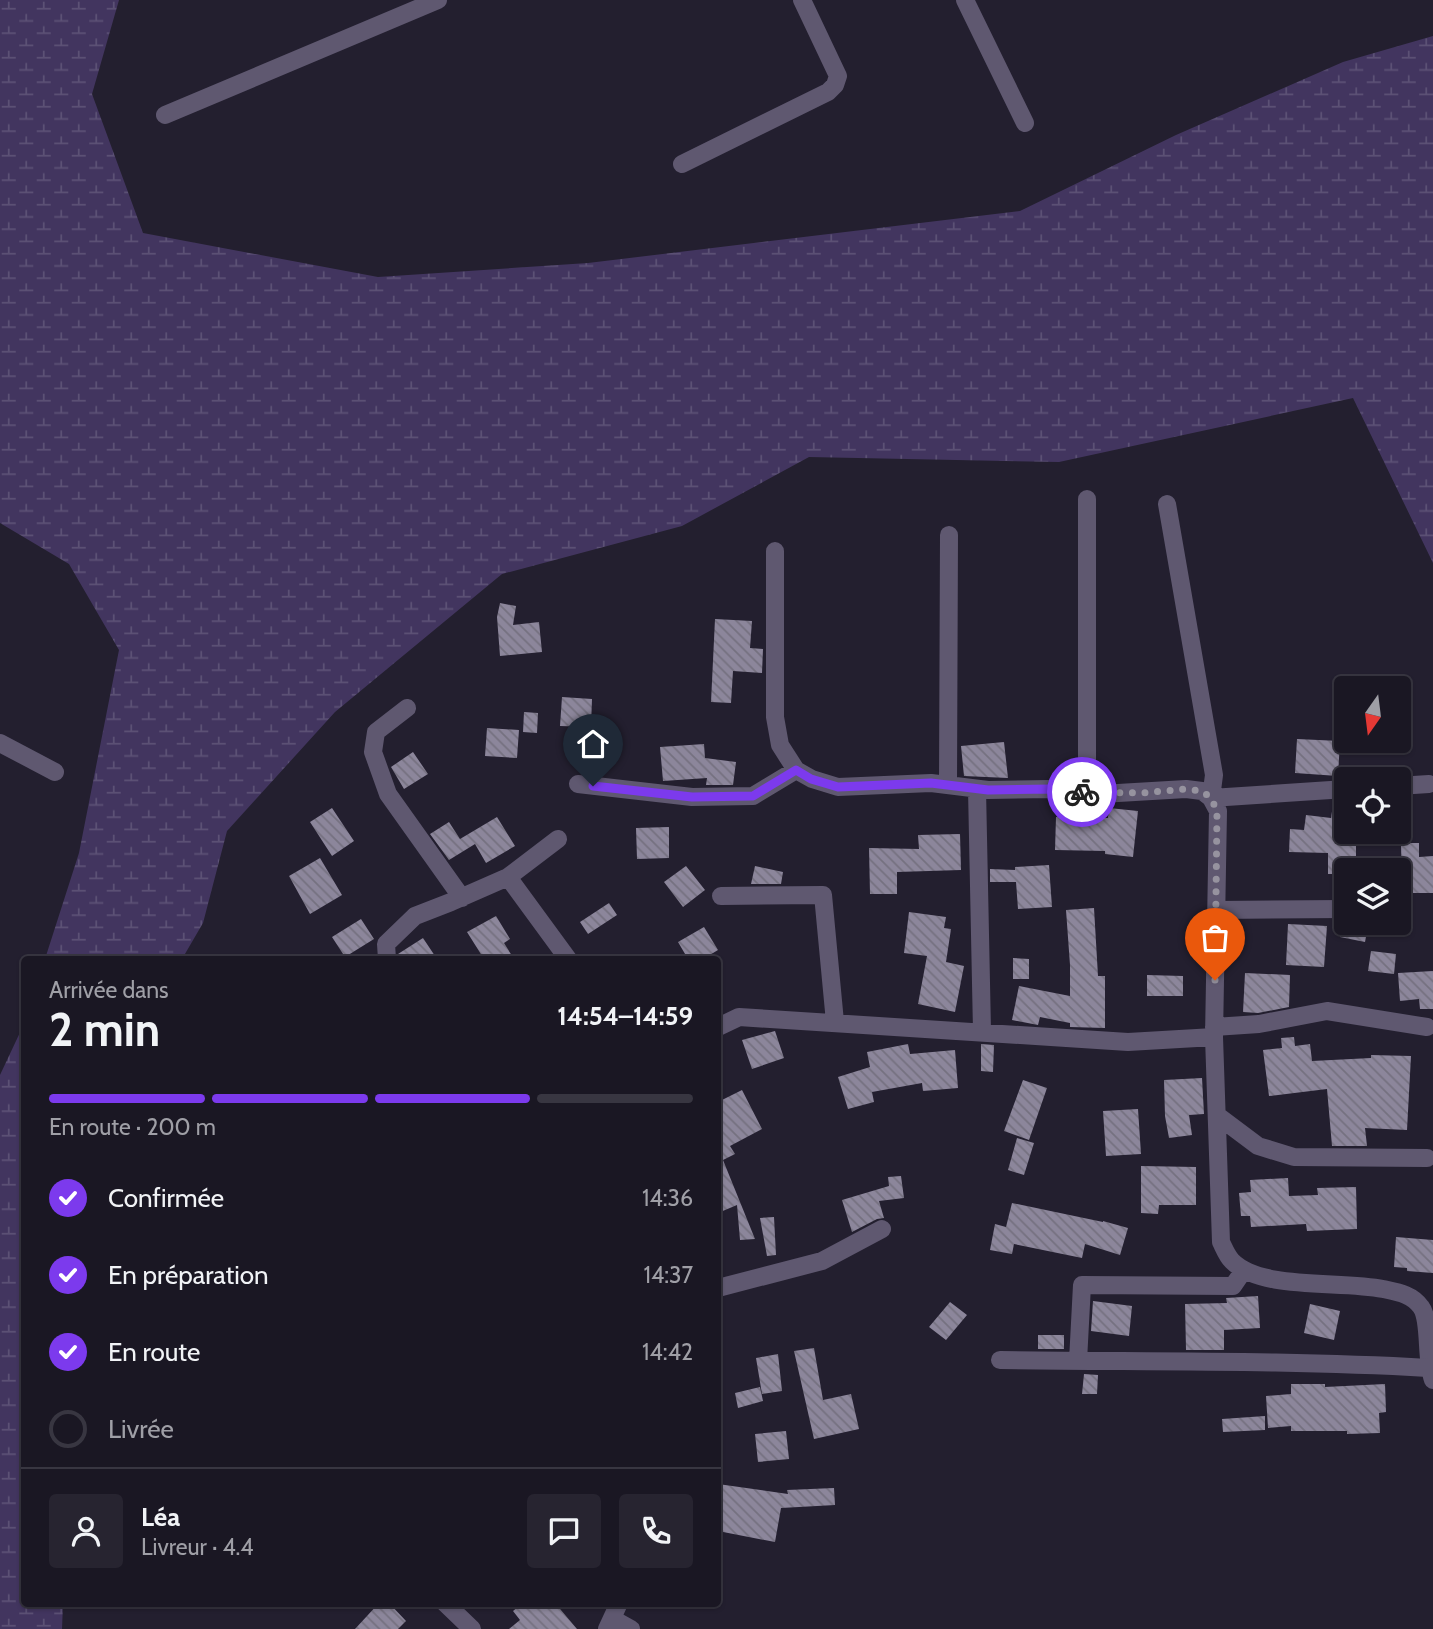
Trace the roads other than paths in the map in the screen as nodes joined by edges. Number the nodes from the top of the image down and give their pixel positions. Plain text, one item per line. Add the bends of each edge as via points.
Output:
1 (438, 0) edge
2 (802, 0) edge
3 (965, 0) edge
4 (165, 114) dead end
5 (1025, 123) dead end
6 (682, 164) dead end
7 (1087, 499) dead end
8 (1167, 504) dead end
9 (949, 535) dead end
10 (775, 551) dead end
11 (407, 708) dead end
12 (0, 743) edge
13 (796, 770) junction
14 (55, 772) dead end
15 (578, 784) dead end
16 (1429, 784) dead end
17 (947, 785) junction
18 (1411, 785) edge
19 (977, 789) junction
20 (1334, 790) edge
21 (1087, 793) junction
22 (1211, 798) junction
23 (558, 839) dead end
24 (508, 877) junction
25 (720, 896) dead end
26 (462, 898) junction
27 (1334, 909) edge
28 (1216, 911) junction
29 (387, 956) edge
30 (566, 956) edge
31 (835, 1022) junction
32 (721, 1026) edge
33 (1427, 1027) dead end
34 (982, 1031) junction
35 (1214, 1032) junction
36 (1217, 1116) junction
37 (1427, 1158) dead end
38 (882, 1230) dead end
39 (1244, 1270) junction
40 (721, 1287) edge
41 (1000, 1360) dead end
42 (1078, 1361) junction
43 (1431, 1374) edge
44 (450, 1607) edge
45 (613, 1617) edge
46 (472, 1629) edge
47 (631, 1629) edge

1 - 4 street
2 - 6 street via 838,76 835,85
3 - 5 street
7 - 21 street
8 - 22 street via 1214,775
9 - 17 street
10 - 13 street via 775,717 780,745
11 - 26 street via 376,732 373,752 388,794
12 - 14 street
13 - 15 street via 753,796 692,797
13 - 17 street via 838,787
16 - 18 street
17 - 19 street
19 - 21 street
19 - 34 street
20 - 22 street
21 - 22 street via 1186,789 1202,791
22 - 28 street via 1217,811
23 - 24 street
24 - 26 street
24 - 30 street
25 - 31 street via 824,895
26 - 29 street via 415,916 386,944
27 - 28 street
28 - 35 street
31 - 32 street via 739,1017
31 - 34 street
33 - 35 street via 1327,1011
34 - 35 street via 1128,1042
35 - 36 street
36 - 37 street via 1258,1146 1294,1157
36 - 39 street via 1221,1242
38 - 40 street via 822,1261
39 - 42 street via 1233,1286 1082,1284
39 - 43 street via 1266,1279 1367,1285 1404,1293 1421,1307 1426,1320
41 - 42 street
42 - 43 street via 1346,1364
44 - 46 street
45 - 47 street

